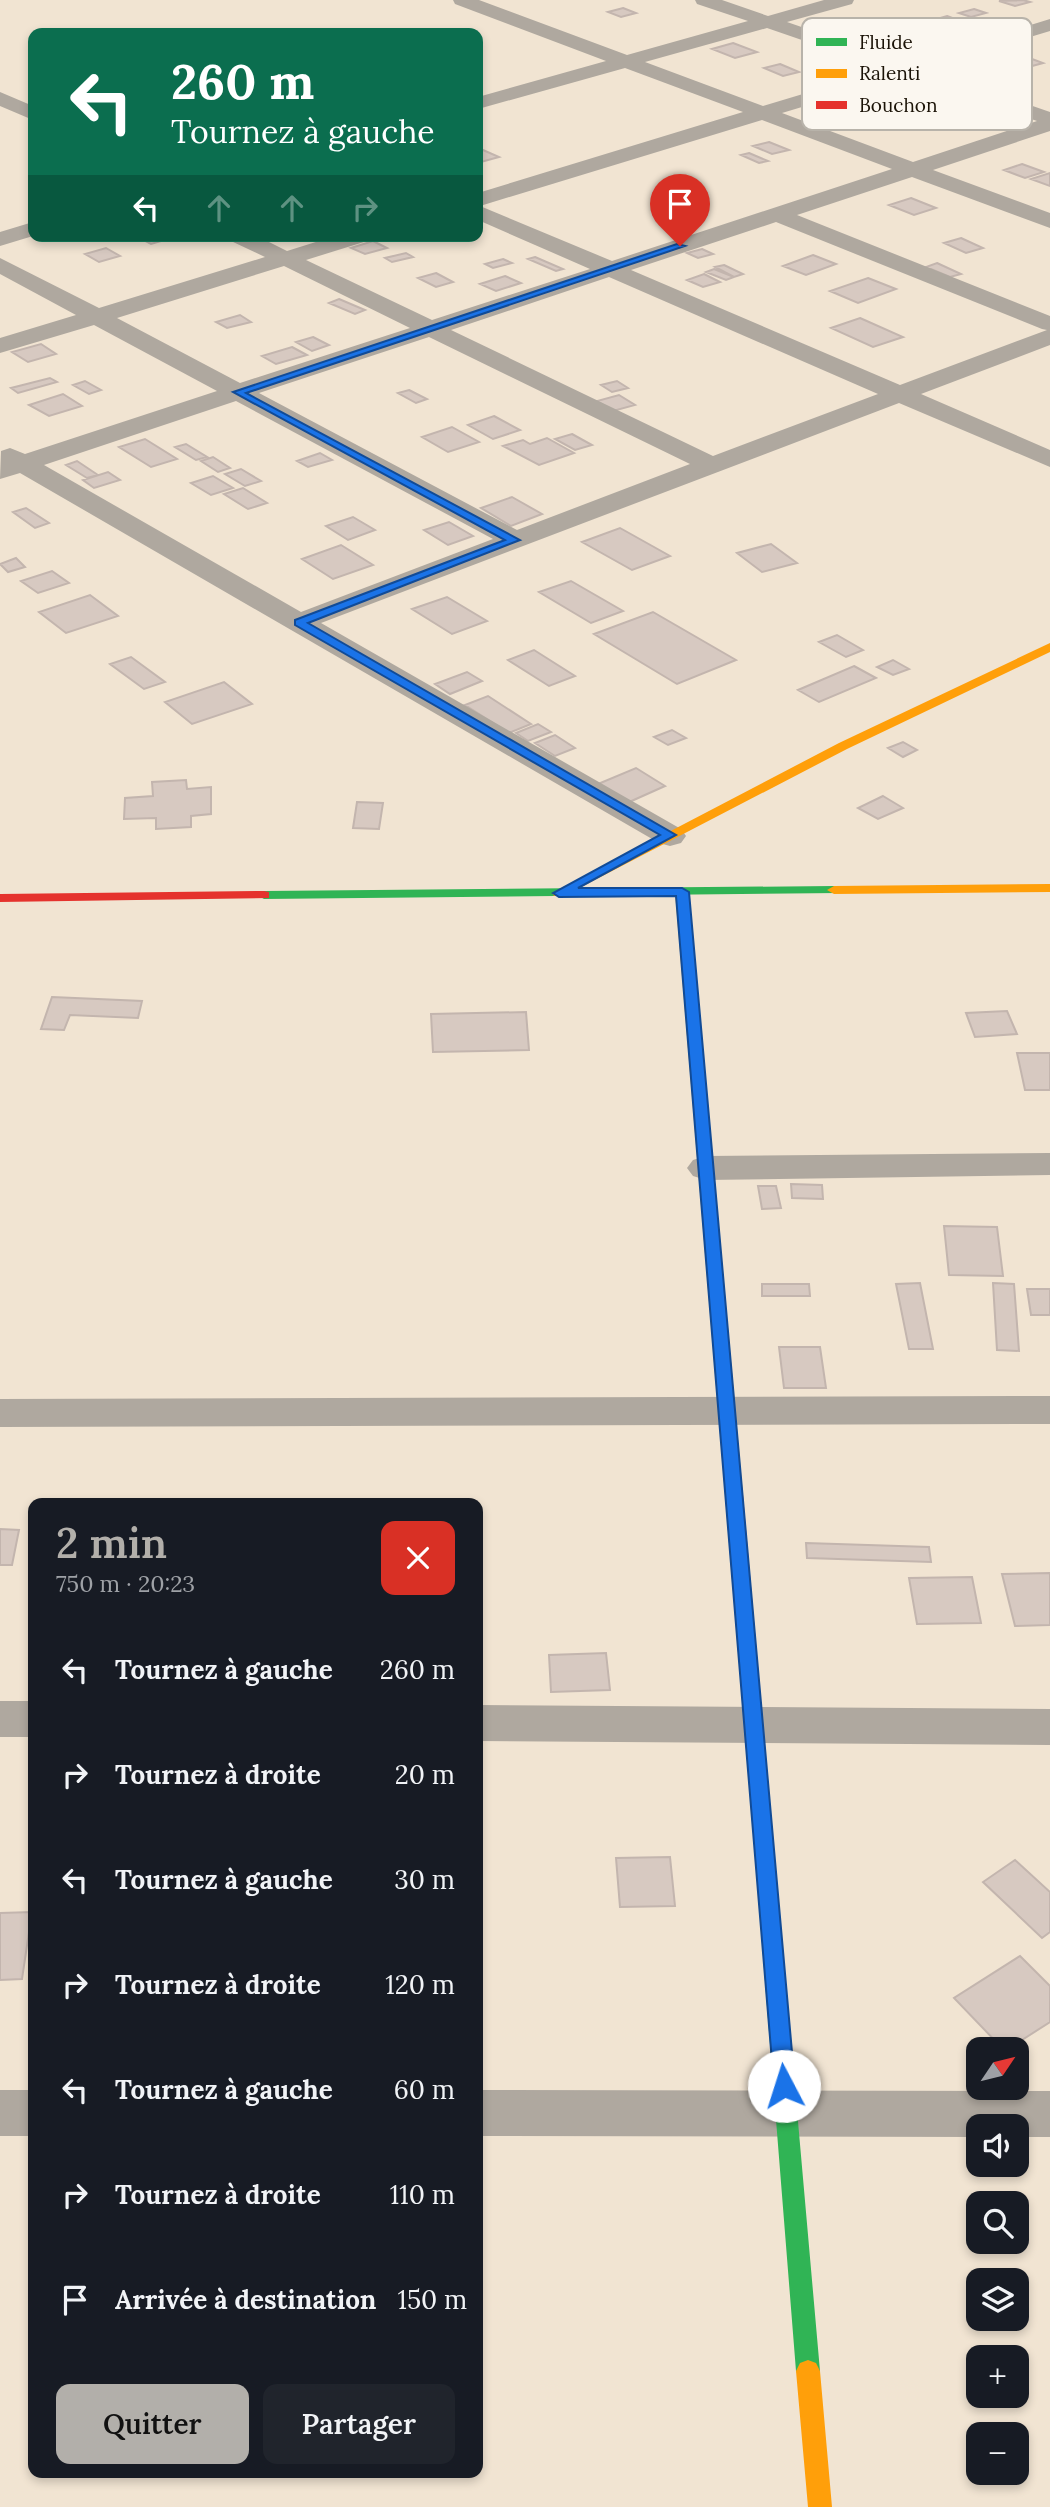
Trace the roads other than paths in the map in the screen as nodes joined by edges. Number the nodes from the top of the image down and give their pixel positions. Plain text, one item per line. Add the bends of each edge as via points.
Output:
1 (462, 0) edge
2 (704, 0) edge
3 (845, 0) edge
4 (767, 22) junction
5 (1050, 25) edge
6 (1032, 30) edge
7 (802, 34) edge
8 (623, 62) junction
9 (0, 98) edge
10 (802, 101) edge
11 (483, 102) edge
12 (28, 112) edge
13 (761, 113) junction
14 (1032, 114) edge
15 (1050, 121) edge
16 (1032, 127) edge
17 (802, 128) edge
18 (807, 130) edge
19 (1024, 130) edge
20 (912, 169) junction
21 (483, 198) edge
22 (483, 214) edge
23 (776, 214) junction
24 (1050, 220) edge
25 (28, 231) edge
26 (0, 239) edge
27 (251, 242) edge
28 (340, 242) edge
29 (286, 259) junction
30 (0, 265) edge
31 (608, 270) junction
32 (96, 317) junction
33 (1050, 324) edge
34 (430, 329) junction
35 (1050, 337) edge
36 (0, 346) edge
37 (238, 392) junction
38 (899, 394) junction
39 (1050, 459) edge
40 (7, 461) edge
41 (712, 465) junction
42 (515, 540) junction
43 (299, 622) junction
44 (1050, 647) edge
45 (670, 835) junction
46 (1046, 885) edge
47 (682, 892) junction
48 (559, 893) junction
49 (0, 898) edge
50 (1050, 1164) edge
51 (706, 1168) junction
52 (1050, 1410) edge
53 (727, 1411) junction
54 (0, 1413) edge
55 (0, 1719) edge
56 (28, 1719) edge
57 (483, 1723) edge
58 (753, 1725) junction
59 (1050, 1727) edge
60 (0, 2113) edge
61 (28, 2113) edge
62 (483, 2113) edge
63 (787, 2114) junction
64 (1050, 2114) edge
65 (820, 2507) edge

1 - 8 street
2 - 4 street
3 - 4 street
4 - 7 street
4 - 8 street
5 - 6 street
8 - 11 street
8 - 13 street
9 - 12 street
10 - 13 street
13 - 17 street
13 - 21 street
14 - 15 street
15 - 16 street
18 - 20 street
19 - 20 street
20 - 23 street
20 - 24 street
22 - 31 street
23 - 31 street
23 - 33 street
25 - 26 street
27 - 29 street
28 - 29 street
29 - 32 street
29 - 34 street
30 - 32 street
31 - 34 street
31 - 38 street
32 - 36 street
32 - 37 street
34 - 37 street
34 - 41 street
35 - 38 street
37 - 40 street
37 - 42 street
38 - 39 street
38 - 41 street
40 - 43 street
41 - 42 street
42 - 43 street
43 - 45 street
44 - 45 street
45 - 48 street
46 - 47 street
47 - 48 street
47 - 51 street
48 - 49 street
50 - 51 street
51 - 53 street
52 - 53 street
53 - 54 street
53 - 58 street
55 - 56 street
57 - 58 street
58 - 59 street
58 - 63 street
60 - 61 street
62 - 63 street
63 - 64 street
63 - 65 street

